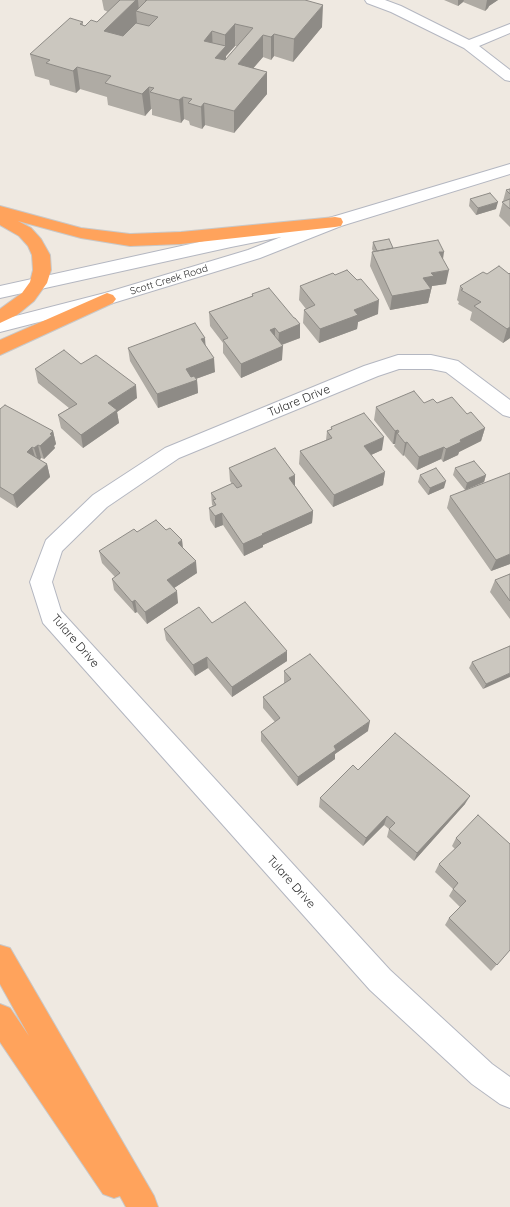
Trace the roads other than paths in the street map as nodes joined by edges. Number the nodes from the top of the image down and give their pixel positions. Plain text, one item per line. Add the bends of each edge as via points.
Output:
1 (372, 0) edge
2 (510, 28) edge
3 (469, 45) junction
4 (510, 77) edge
5 (510, 169) edge
6 (0, 211) edge
7 (0, 218) edge
8 (335, 222) junction
9 (38, 283) junction
10 (0, 292) edge
11 (107, 299) junction
12 (0, 317) edge
13 (0, 326) edge
14 (0, 348) edge
15 (510, 410) edge
16 (0, 958) edge
17 (0, 1018) edge
18 (510, 1094) edge
19 (130, 1207) edge
20 (143, 1207) edge

1 - 3 street
2 - 3 street
3 - 4 street
5 - 8 street, Scott Creek Road
6 - 8 highway via 81,233 130,240 181,238
7 - 9 highway via 25,232 35,243 42,256 42,270
8 - 9 street, Scott Creek Road via 231,240
8 - 11 street, Scott Creek Road via 254,254
9 - 10 street, Scott Creek Road
9 - 12 highway via 28,297
11 - 13 street, Scott Creek Road
11 - 14 highway
15 - 18 street, Tulare Drive via 451,366 431,362 398,362 371,371 172,453 100,501 53,546 41,582 51,616 380,980 482,1074
16 - 20 highway
17 - 19 highway

